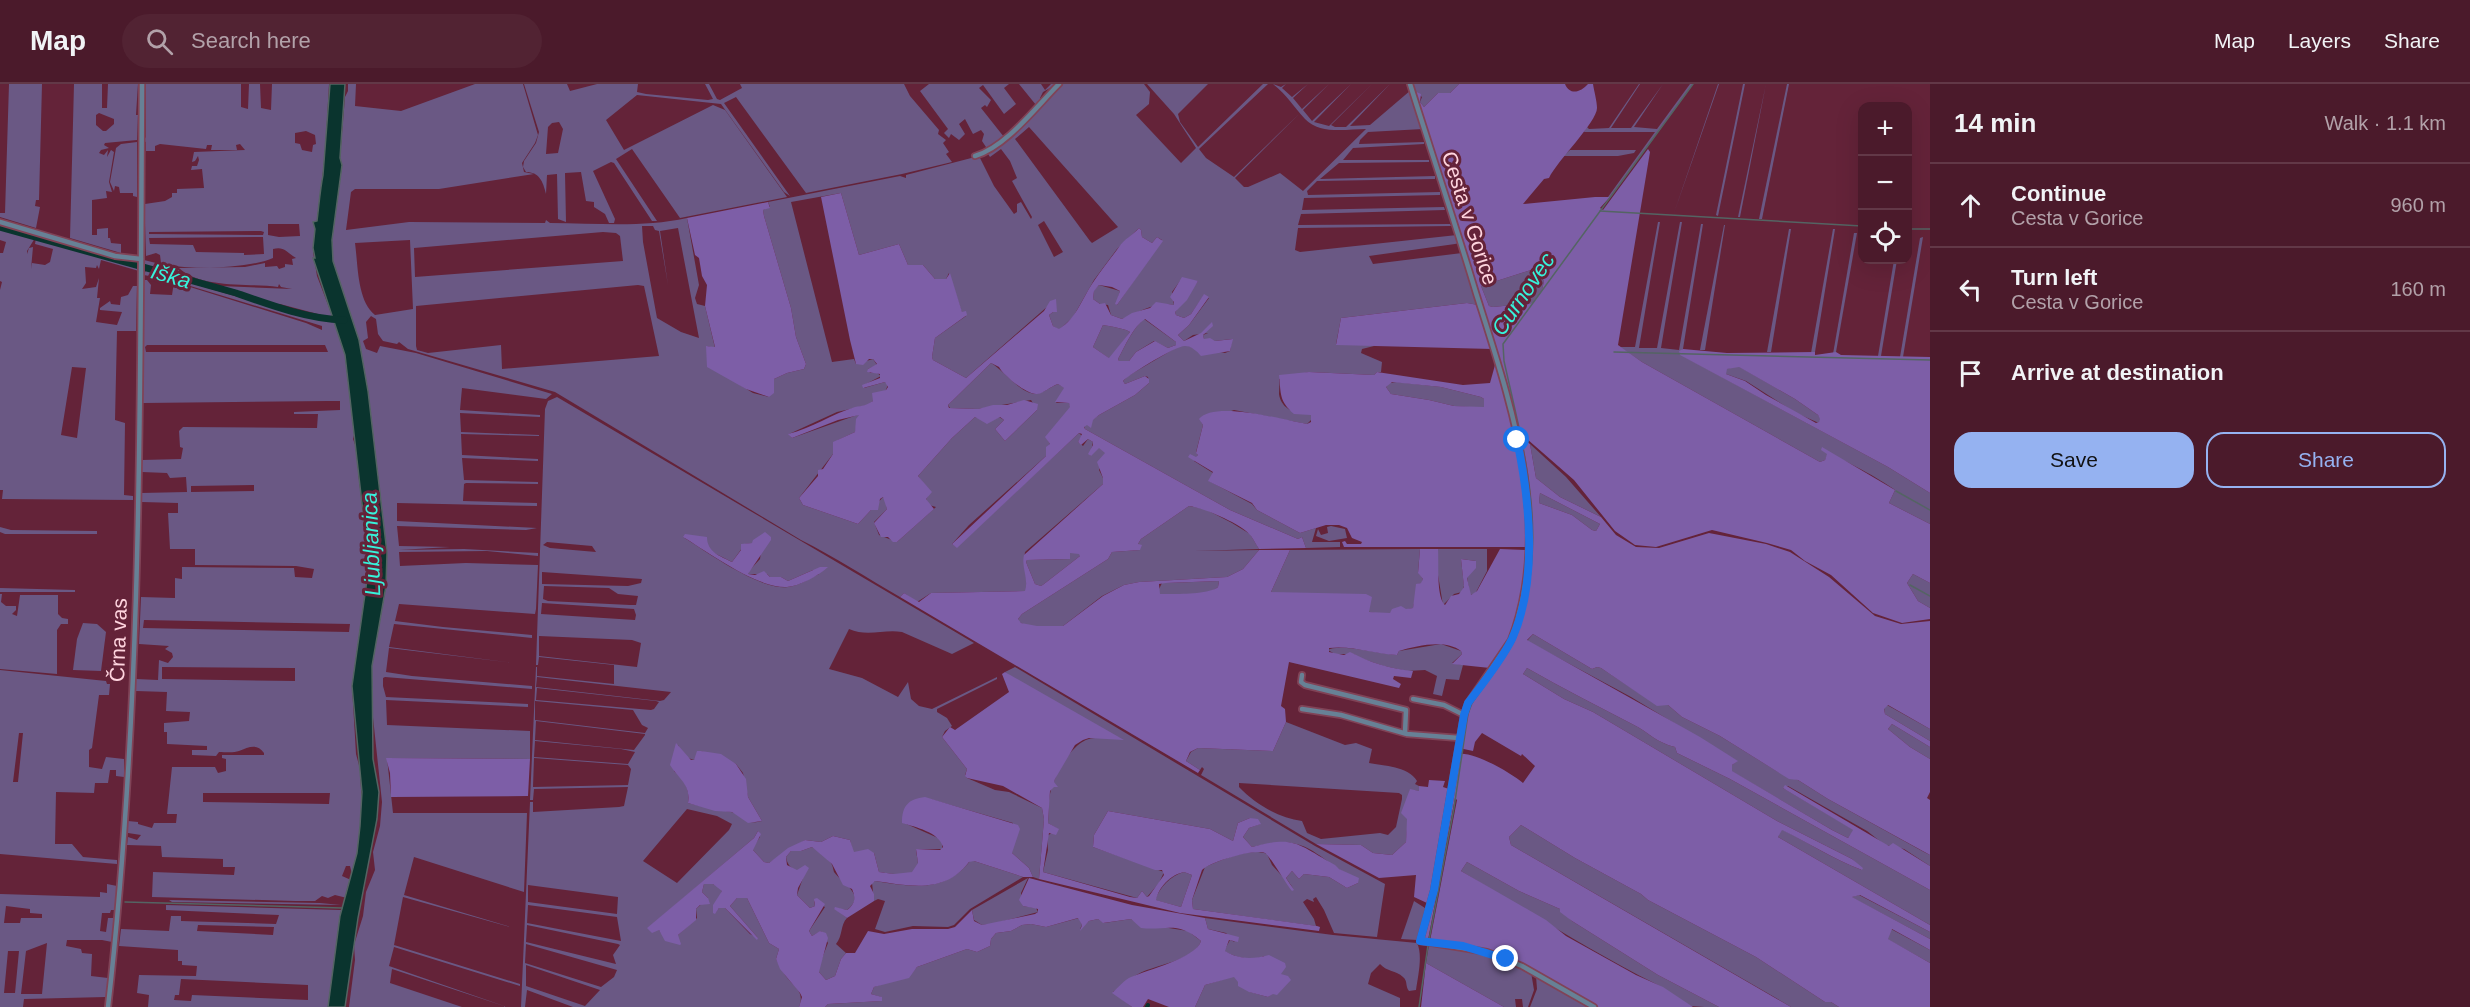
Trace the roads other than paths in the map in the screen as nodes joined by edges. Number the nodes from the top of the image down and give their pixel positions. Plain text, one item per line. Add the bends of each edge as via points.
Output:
1 (142, 84) edge
2 (1059, 84) edge
3 (1410, 84) edge
4 (975, 156) dead end
5 (0, 222) edge
6 (141, 261) junction
7 (1302, 675) dead end
8 (1413, 699) dead end
9 (1302, 709) dead end
10 (1464, 715) junction
11 (1405, 733) junction
12 (1459, 738) junction
13 (108, 1007) edge
14 (1593, 1007) edge

1 - 6 street, Črna vas
2 - 4 street via 1001,142
3 - 10 street, Cesta v Gorice via 1500,372 1522,460 1529,511 1527,579 1514,632
5 - 6 street
6 - 13 street, Črna vas via 135,631 121,888
7 - 11 street via 1305,685 1406,710
8 - 10 street via 1444,705
9 - 11 street via 1341,715
10 - 12 street, Cesta v Gorice
11 - 12 street
12 - 14 street, Cesta v Gorice via 1434,890 1420,941 1487,952 1522,966

